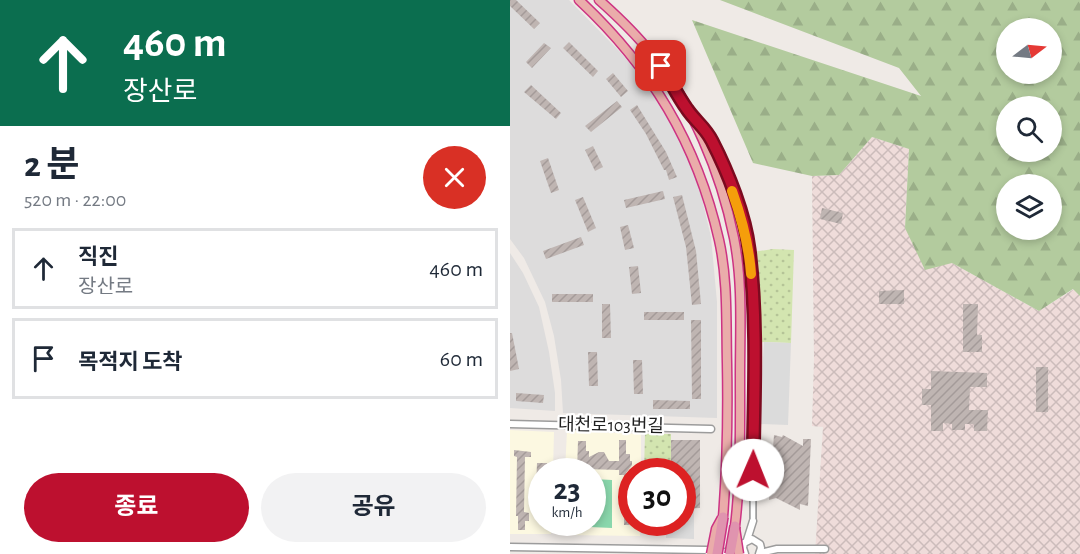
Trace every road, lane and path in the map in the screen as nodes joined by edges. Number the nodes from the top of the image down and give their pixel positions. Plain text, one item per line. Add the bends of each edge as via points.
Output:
1 (579, 0) edge
2 (599, 0) edge
3 (688, 111) junction
4 (725, 169) joint
5 (510, 424) edge
6 (711, 429) dead end
7 (723, 518) junction
8 (753, 521) junction
9 (735, 526) junction
10 (759, 542) junction
11 (510, 547) edge
12 (744, 549) edge
13 (777, 549) junction
14 (825, 549) dead end
15 (709, 552) edge
16 (717, 554) edge
17 (730, 554) edge
18 (759, 554) edge

1 - 7 highway via 657,88 689,149 720,241 728,391
2 - 3 highway via 651,53
3 - 4 highway via 702,124
3 - 9 highway via 725,203 739,280 740,442
4 - 8 street via 749,248
5 - 6 street, 대천로103번길
7 - 15 highway, bridge
7 - 16 highway, bridge
8 - 10 street
8 - 12 street
9 - 12 highway, bridge
9 - 17 highway, bridge
10 - 12 street
10 - 13 street
10 - 18 street
11 - 15 street
12 - 15 street via 710,547
13 - 14 street
13 - 18 street

